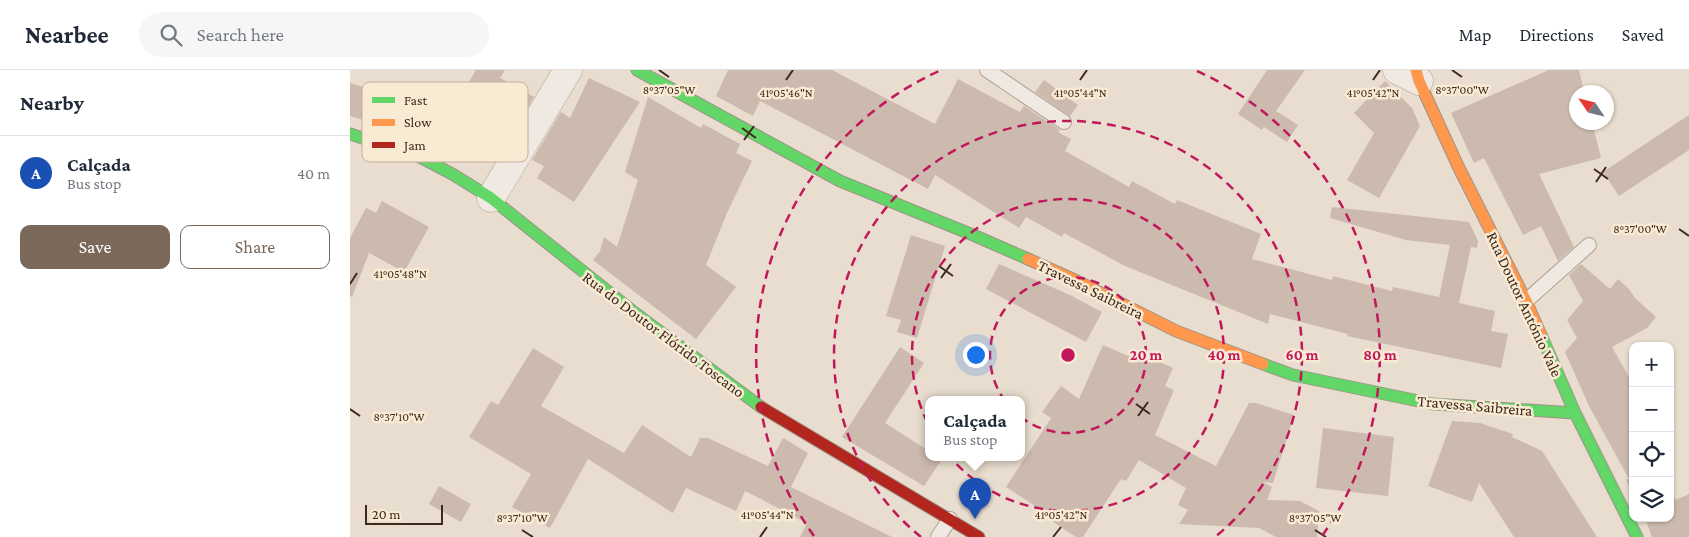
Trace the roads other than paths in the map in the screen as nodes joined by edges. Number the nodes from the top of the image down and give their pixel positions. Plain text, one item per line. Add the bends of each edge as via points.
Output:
1 (568, 70) edge
2 (637, 70) edge
3 (987, 70) edge
4 (1411, 74) edge
5 (1064, 122) dead end
6 (350, 134) edge
7 (528, 136) edge
8 (362, 138) edge
9 (430, 162) edge
10 (513, 162) edge
11 (491, 198) junction
12 (1588, 245) dead end
13 (1526, 301) junction
14 (1575, 413) junction
15 (950, 518) junction
16 (938, 537) edge
17 (979, 537) edge
18 (1637, 537) edge

1 - 7 street
2 - 14 street, Travessa Saibreira via 840,181 1060,273 1176,331 1292,375 1433,404
3 - 5 lane
4 - 13 street, Rua Doutor António Vale
6 - 8 street, Rua do Doutor Flórido Toscano
9 - 11 street, Rua do Doutor Flórido Toscano
10 - 11 street
11 - 15 street, Rua do Doutor Flórido Toscano via 756,404
12 - 13 lane
13 - 14 street, Rua Doutor António Vale
14 - 18 street, Rua Doutor António Vale
15 - 16 lane
15 - 17 street, Rua do Doutor Flórido Toscano

